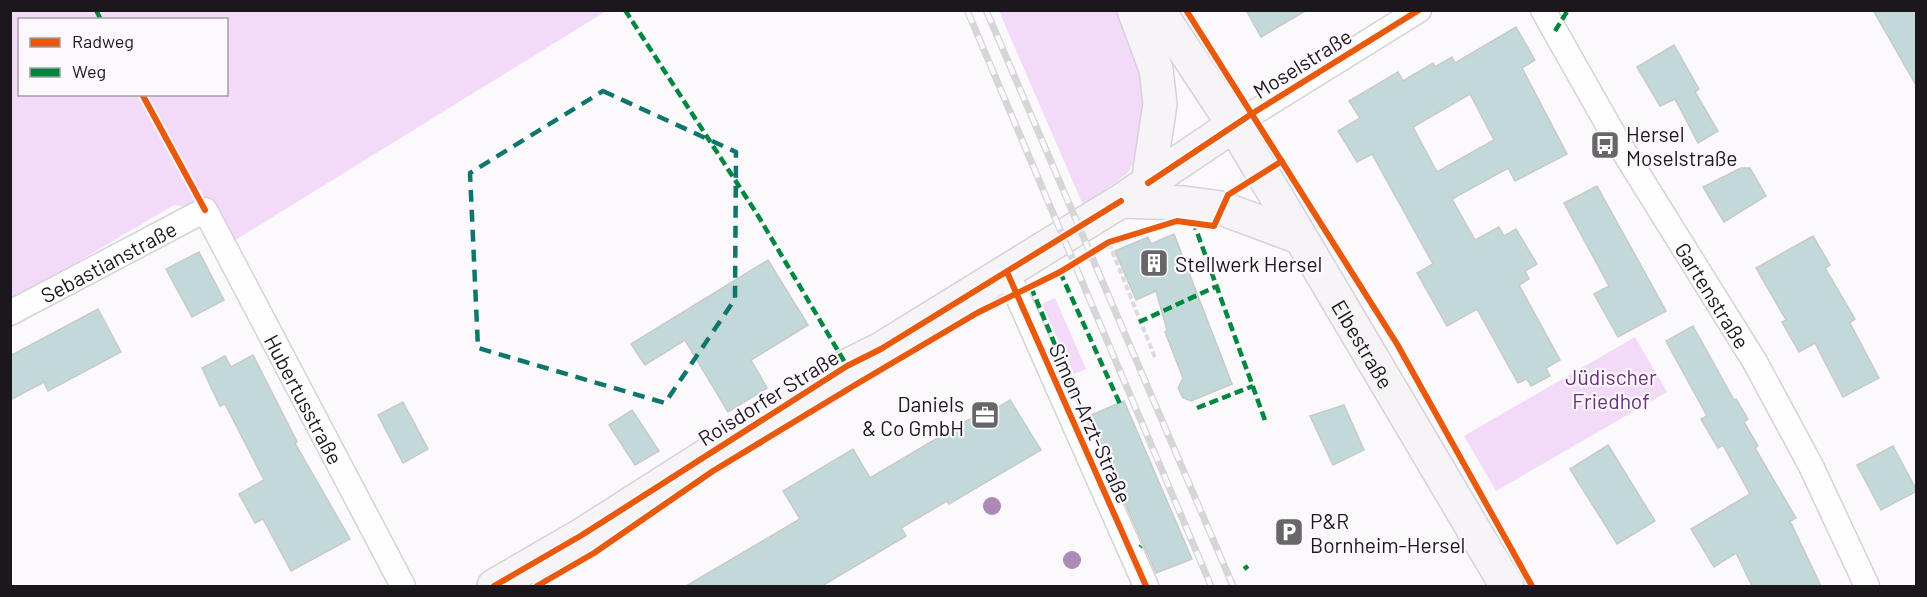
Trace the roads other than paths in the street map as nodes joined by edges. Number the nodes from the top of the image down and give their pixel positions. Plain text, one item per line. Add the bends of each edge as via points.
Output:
1 (1134, 10) edge
2 (1158, 10) edge
3 (1419, 10) edge
4 (1544, 10) edge
5 (1234, 125) junction
6 (1148, 183) junction
7 (1121, 201) junction
8 (205, 210) joint
9 (1299, 237) junction
10 (1007, 272) junction
11 (10, 313) edge
12 (403, 586) edge
13 (494, 586) edge
14 (1146, 586) edge
15 (1507, 586) edge
16 (1867, 586) edge

1 - 6 main road via 1156,69 1160,104
2 - 5 main road, Elbestraße
3 - 5 street, Moselstraße
4 - 16 street, Gartenstraße via 1616,139 1755,362 1811,466
5 - 6 main road, Roisdorfer Straße
5 - 9 main road, Elbestraße
6 - 7 main road, Roisdorfer Straße
7 - 9 main road via 1221,208
7 - 10 main road, Roisdorfer Straße
8 - 11 street, Sebastianstraße
8 - 12 street, Hubertusstraße
9 - 15 main road, Elbestraße
10 - 13 main road, Roisdorfer Straße via 847,366 582,535
10 - 14 street, Simon-Arzt-Straße

